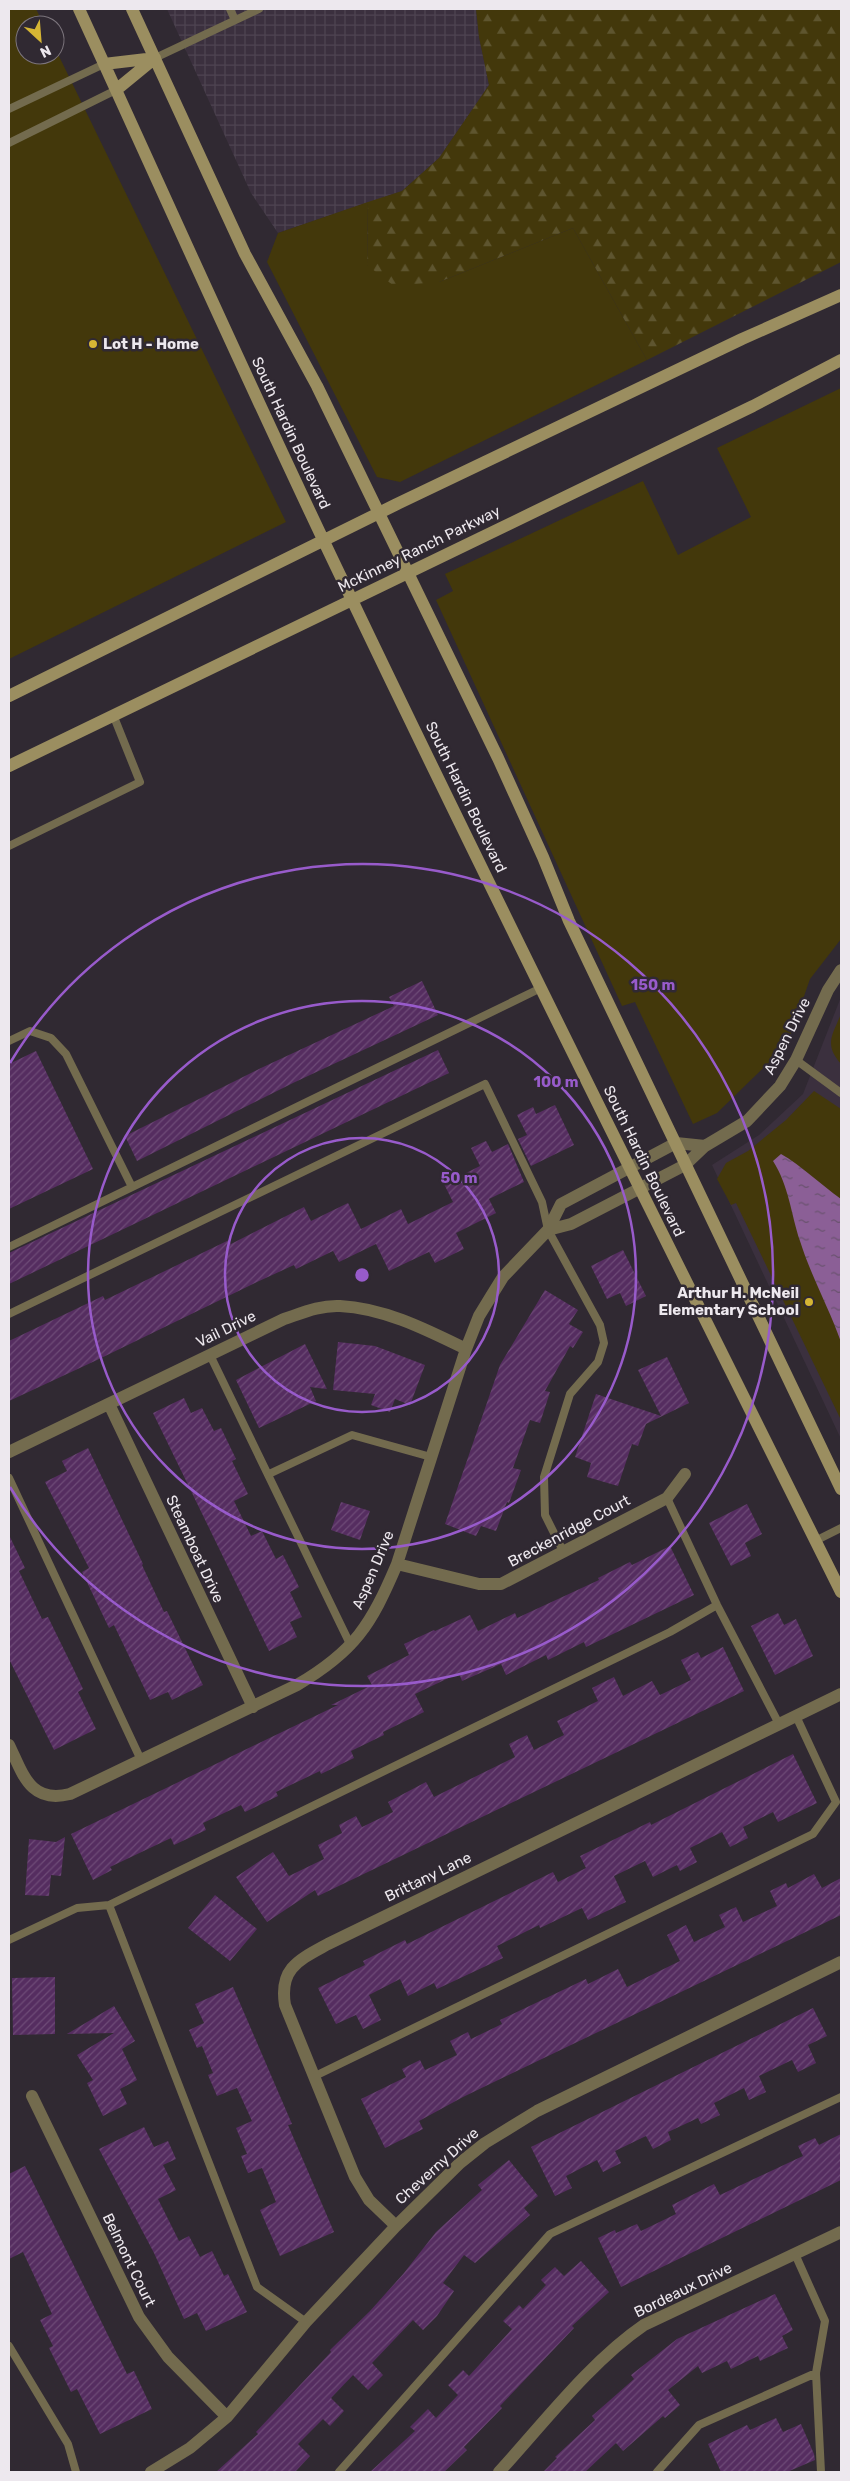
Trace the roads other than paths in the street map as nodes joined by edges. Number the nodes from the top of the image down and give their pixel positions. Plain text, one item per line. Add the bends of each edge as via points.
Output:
1 (78, 9) edge
2 (132, 9) edge
3 (230, 9) edge
4 (259, 9) edge
5 (235, 20) junction
6 (155, 58) junction
7 (104, 64) junction
8 (116, 90) junction
9 (9, 109) edge
10 (9, 143) edge
11 (841, 295) edge
12 (841, 360) edge
13 (378, 514) junction
14 (324, 540) junction
15 (407, 573) junction
16 (352, 600) junction
17 (9, 696) edge
18 (114, 716) junction
19 (9, 766) edge
20 (9, 846) edge
21 (841, 970) edge
22 (541, 988) junction
23 (9, 1040) edge
24 (796, 1060) junction
25 (841, 1094) edge
26 (676, 1143) junction
27 (705, 1146) junction
28 (685, 1165) junction
29 (628, 1166) junction
30 (132, 1187) junction
31 (639, 1189) junction
32 (548, 1230) junction
33 (9, 1247) edge
34 (9, 1314) edge
35 (466, 1349) junction
36 (210, 1355) junction
37 (108, 1404) junction
38 (9, 1452) edge
39 (431, 1457) junction
40 (269, 1474) junction
41 (685, 1474) dead end
42 (9, 1478) edge
43 (841, 1489) edge
44 (667, 1498) junction
45 (841, 1528) edge
46 (815, 1541) junction
47 (564, 1553) junction
48 (396, 1564) junction
49 (841, 1592) edge
50 (717, 1605) junction
51 (351, 1646) junction
52 (841, 1694) edge
53 (253, 1707) junction
54 (796, 1716) junction
55 (779, 1724) junction
56 (9, 1745) edge
57 (141, 1760) junction
58 (109, 1905) junction
59 (9, 1940) edge
60 (841, 1962) edge
61 (313, 2077) junction
62 (32, 2096) dead end
63 (841, 2097) edge
64 (396, 2226) junction
65 (841, 2232) edge
66 (796, 2254) junction
67 (306, 2322) junction
68 (9, 2346) edge
69 (816, 2373) junction
70 (227, 2417) junction
71 (76, 2472) edge
72 (151, 2472) edge
73 (339, 2472) edge
74 (499, 2472) edge
75 (657, 2472) edge
76 (822, 2472) edge

1 - 7 main road, South Hardin Boulevard
2 - 6 main road
3 - 5 lane
4 - 5 lane
5 - 6 lane
6 - 7 main road
6 - 8 main road
6 - 13 main road via 245,254 317,386
7 - 8 main road, South Hardin Boulevard
7 - 9 lane
8 - 10 lane
8 - 14 main road, South Hardin Boulevard
11 - 13 main road via 742,339
12 - 15 main road, McKinney Ranch Parkway via 753,406
13 - 14 main road
13 - 15 main road
14 - 16 main road, South Hardin Boulevard
14 - 17 main road
15 - 16 main road, McKinney Ranch Parkway
15 - 26 main road via 498,758 569,921
16 - 18 main road, McKinney Ranch Parkway
16 - 22 main road, South Hardin Boulevard
18 - 19 main road, McKinney Ranch Parkway
18 - 20 lane via 140,782
21 - 24 street, Aspen Drive via 828,990
22 - 29 main road, South Hardin Boulevard
22 - 30 lane
23 - 30 lane via 30,1031 51,1038 66,1054
24 - 25 lane
24 - 27 street, Aspen Drive via 780,1086 747,1121
26 - 27 street
26 - 28 main road
26 - 29 street, Aspen Drive
27 - 28 street, Aspen Drive
28 - 31 street, Aspen Drive
28 - 43 main road
29 - 31 main road, South Hardin Boulevard
29 - 32 street, Aspen Drive via 561,1204
30 - 33 lane
31 - 32 street, Aspen Drive via 571,1224
31 - 46 main road, South Hardin Boulevard
32 - 34 lane via 542,1202 485,1084
32 - 35 street, Aspen Drive via 504,1277 479,1316
32 - 47 lane via 600,1325 604,1343 598,1362 570,1394 544,1478 545,1515
35 - 36 street, Vail Drive via 413,1324 340,1306 316,1308 284,1319
35 - 39 street, Aspen Drive
36 - 37 street, Vail Drive
36 - 40 lane
37 - 38 street, Vail Drive
37 - 53 street, Steamboat Drive
39 - 40 lane via 352,1435
39 - 48 street, Aspen Drive
40 - 51 lane
41 - 44 street, Breckenridge Court
42 - 57 lane
44 - 47 street, Breckenridge Court
44 - 50 lane
45 - 46 lane
46 - 49 main road, South Hardin Boulevard
47 - 48 street, Breckenridge Court via 501,1584 479,1584
48 - 51 street, Aspen Drive via 379,1605
50 - 55 lane
50 - 58 lane via 670,1632
51 - 53 street, Aspen Drive via 327,1668
52 - 54 street, Brittany Lane
53 - 57 street, Aspen Drive
54 - 55 street, Brittany Lane
54 - 61 lane via 836,1802 814,1834
55 - 61 street, Brittany Lane via 308,1955 286,1976 282,1989
56 - 57 street, Aspen Drive via 26,1781 38,1794 61,1796
58 - 59 lane via 77,1908
58 - 67 lane via 257,2287
60 - 64 street, Cheverny Drive via 510,2126 460,2163
61 - 64 street, Brittany Lane via 355,2178 369,2200
62 - 70 street, Belmont Court via 139,2317 168,2358
63 - 73 lane via 550,2234
64 - 67 street, Cheverny Drive
65 - 66 street, Bordeaux Drive
66 - 69 lane via 825,2321
66 - 74 street, Bordeaux Drive via 625,2338
67 - 70 street, Cheverny Drive
68 - 71 lane via 68,2444
69 - 75 lane via 699,2425
69 - 76 lane
70 - 72 street, Cheverny Drive via 190,2448

